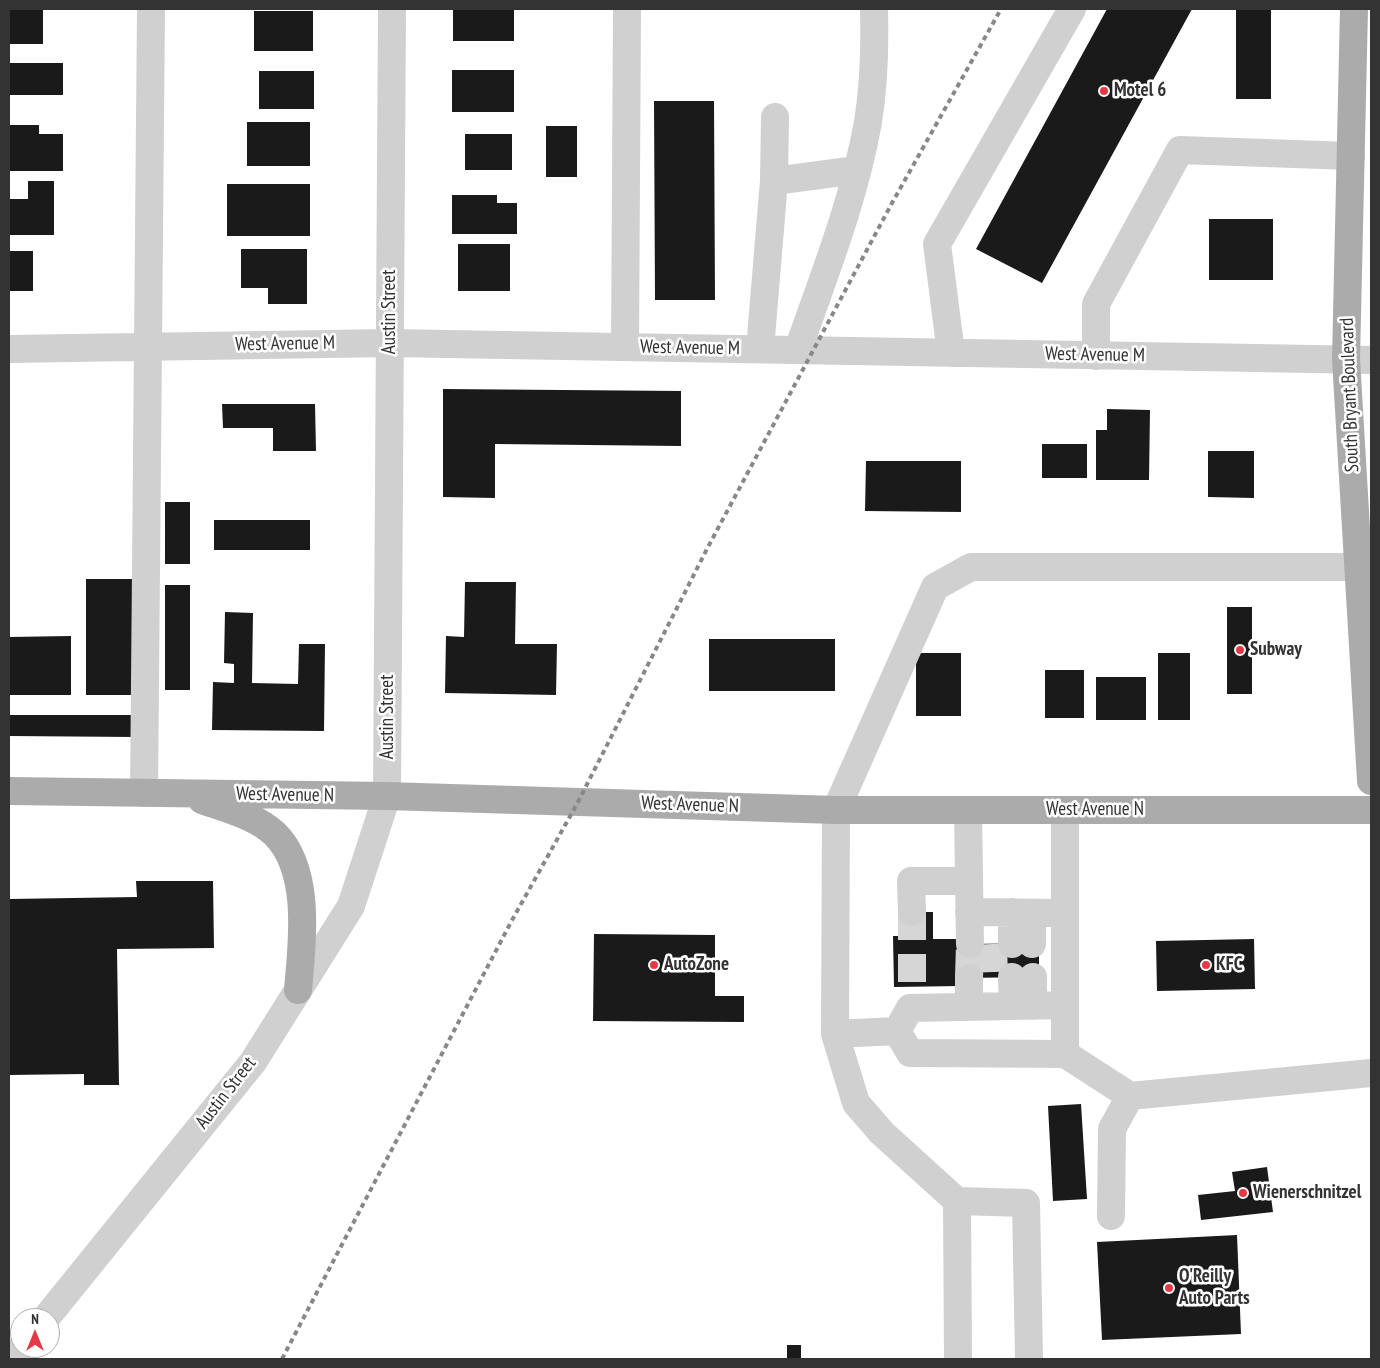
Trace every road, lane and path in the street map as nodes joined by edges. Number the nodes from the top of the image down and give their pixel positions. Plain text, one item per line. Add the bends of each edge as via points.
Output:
1 (151, 9) edge
2 (392, 9) edge
3 (627, 9) edge
4 (874, 9) edge
5 (1072, 9) edge
6 (1354, 9) edge
7 (775, 117) dead end
8 (1351, 156) junction
9 (857, 170) junction
10 (774, 181) junction
11 (390, 343) junction
12 (148, 347) junction
13 (625, 347) junction
14 (9, 349) edge
15 (760, 349) junction
16 (798, 350) junction
17 (951, 353) junction
18 (1096, 356) junction
19 (1359, 360) edge
20 (1359, 568) junction
21 (1371, 780) edge
22 (9, 791) edge
23 (144, 793) junction
24 (184, 794) junction
25 (387, 796) junction
26 (836, 810) junction
27 (968, 810) junction
28 (1065, 810) junction
29 (1371, 810) edge
30 (969, 881) junction
31 (912, 912) tunnel mouth
32 (1002, 912) junction
33 (1065, 914) junction
34 (298, 990) junction
35 (1065, 1005) junction
36 (1002, 1006) junction
37 (896, 1031) junction
38 (835, 1034) junction
39 (1065, 1054) junction
40 (1371, 1073) edge
41 (1130, 1096) junction
42 (957, 1201) junction
43 (1111, 1216) dead end
44 (54, 1308) edge
45 (958, 1359) edge
46 (1029, 1359) edge

1 - 12 street
2 - 11 street, Austin Street
3 - 13 street
4 - 9 street via 875,50 868,121
5 - 17 street via 937,244
6 - 8 main road, South Bryant Boulevard
7 - 10 street
8 - 18 street via 1180,150 1096,304
8 - 19 main road, South Bryant Boulevard
9 - 10 street
9 - 16 street
10 - 15 street
11 - 12 street, West Avenue M
11 - 13 street, West Avenue M
11 - 25 street, Austin Street
12 - 14 street, West Avenue M
12 - 23 street
13 - 15 street, West Avenue M
15 - 16 street, West Avenue M
16 - 17 street, West Avenue M
17 - 18 street, West Avenue M
18 - 19 street, West Avenue M
19 - 20 main road, South Bryant Boulevard
20 - 21 main road, South Bryant Boulevard
20 - 26 street via 971,566 935,587
22 - 23 main road, West Avenue N
23 - 24 main road, West Avenue N
24 - 25 main road, West Avenue N
24 - 34 main road via 250,818 275,835 290,858 301,901 303,928
25 - 26 main road, West Avenue N
25 - 34 street, Austin Street via 351,906
26 - 27 main road, West Avenue N
26 - 38 street
27 - 28 main road, West Avenue N
27 - 30 street
28 - 29 main road, West Avenue N
28 - 33 street
30 - 31 street via 911,880
30 - 32 street
32 - 32 street via 1002,944
32 - 33 street
33 - 35 street
34 - 44 street, Austin Street via 253,1062
35 - 36 street
35 - 39 street
36 - 36 street via 1002,977
36 - 37 street via 911,997
37 - 38 street
37 - 39 street via 910,1053
38 - 42 street via 856,1103 882,1133
39 - 41 street
40 - 41 street
41 - 43 street via 1112,1129
42 - 45 street
42 - 46 street via 1026,1203

